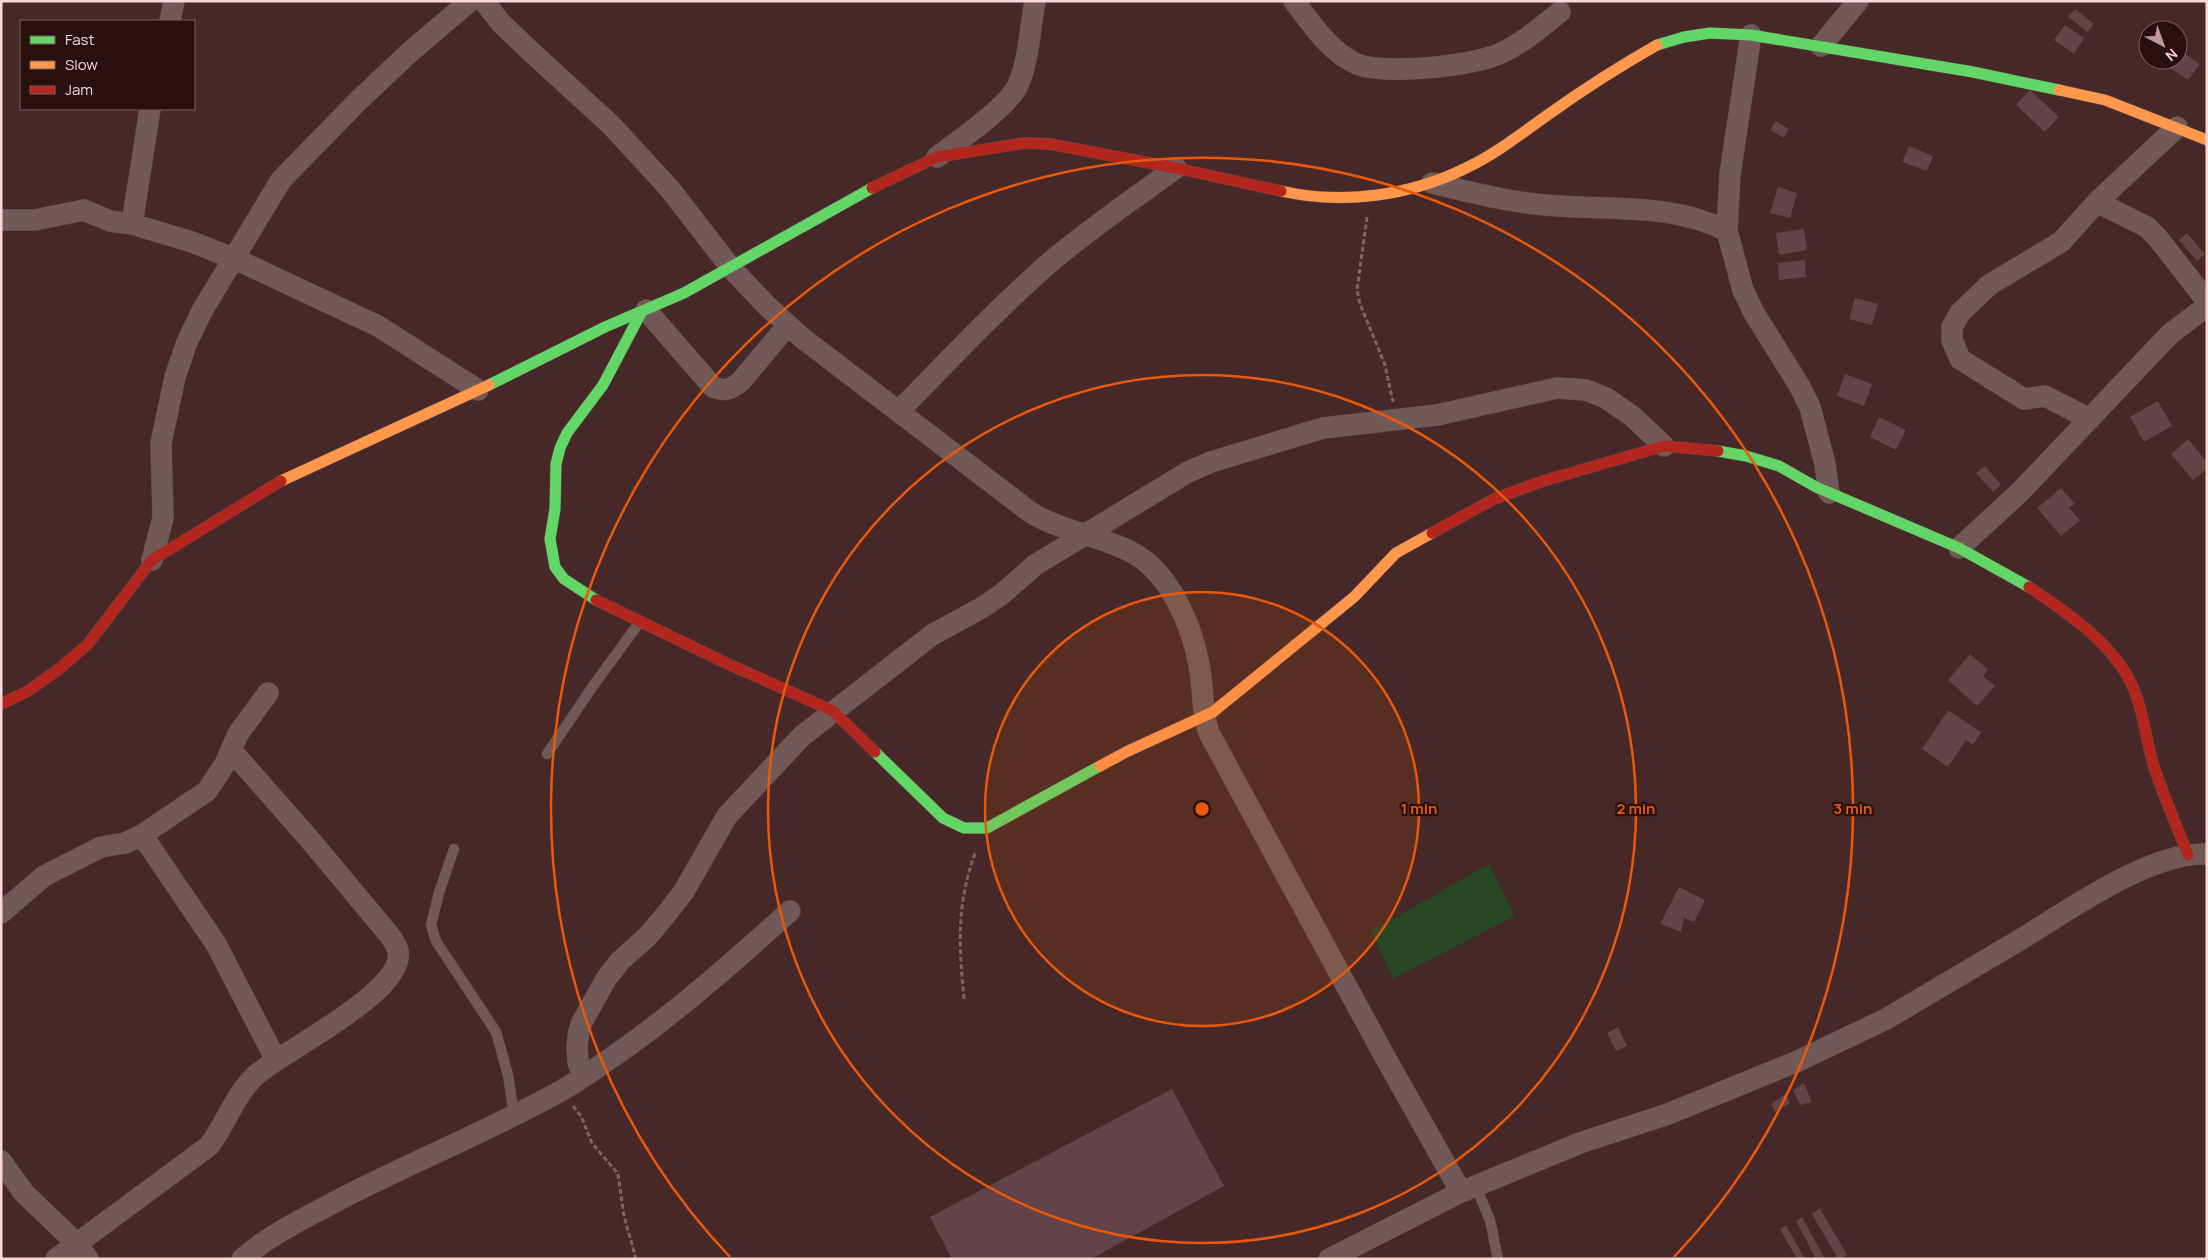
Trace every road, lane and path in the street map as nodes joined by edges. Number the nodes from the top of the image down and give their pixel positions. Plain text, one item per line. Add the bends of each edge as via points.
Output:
1 (174, 1) edge
2 (470, 1) edge
3 (484, 1) edge
4 (1035, 1) edge
5 (1294, 1) edge
6 (1858, 1) edge
7 (1560, 12) dead end
8 (170, 20) edge
9 (1751, 35) junction
10 (1821, 46) junction
11 (150, 110) edge
12 (2177, 127) junction
13 (2207, 140) edge
14 (937, 157) junction
15 (1176, 168) junction
16 (1432, 183) junction
17 (1365, 196) junction
18 (2097, 202) junction
19 (1, 220) edge
20 (132, 224) junction
21 (1727, 231) junction
22 (235, 259) junction
23 (730, 268) junction
24 (2207, 300) edge
25 (2207, 306) edge
26 (644, 312) junction
27 (788, 325) junction
28 (478, 390) junction
29 (899, 411) junction
30 (2090, 419) junction
31 (1394, 420) junction
32 (1664, 446) junction
33 (1829, 493) junction
34 (1084, 535) junction
35 (1959, 548) junction
36 (152, 560) junction
37 (639, 623) junction
38 (268, 693) dead end
39 (1, 704) edge
40 (833, 711) junction
41 (1204, 716) junction
42 (231, 750) junction
43 (547, 754) dead end
44 (987, 828) junction
45 (142, 836) junction
46 (454, 849) dead end
47 (2197, 855) edge
48 (790, 911) dead end
49 (1, 913) edge
50 (964, 999) dead end
51 (276, 1060) junction
52 (583, 1077) junction
53 (558, 1093) junction
54 (514, 1115) junction
55 (1, 1161) edge
56 (1468, 1189) junction
57 (82, 1251) edge
58 (56, 1259) edge
59 (242, 1259) edge
60 (636, 1259) edge
61 (1329, 1259) edge
62 (1498, 1259) edge

1 - 8 street
2 - 22 street via 410,52 300,158 266,202
3 - 23 street via 500,22 612,126 669,188
4 - 14 street via 1025,60 1016,88 1000,106
5 - 7 street via 1331,46 1355,64 1374,68 1410,69 1477,61 1499,55
6 - 10 street
9 - 10 street
9 - 16 street via 1710,33 1657,45 1594,82 1498,150
9 - 21 street via 1730,174
10 - 12 street via 1973,72 2106,100
11 - 20 street
12 - 13 street
12 - 18 street
14 - 15 street via 1025,143 1050,144
14 - 23 street via 879,184
15 - 17 street via 1306,197
15 - 29 street via 1049,264 978,330
16 - 17 street
16 - 21 street via 1531,204 1618,207 1689,215
17 - 31 path via 1367,218 1358,290 1360,304 1385,365
18 - 24 street via 2147,226
18 - 30 street via 2061,242 1989,285 1960,313 1952,327 1952,340 1960,360 2024,400 2045,396
19 - 20 street via 35,220 84,210 110,221
20 - 22 street
21 - 33 street via 1743,290 1810,407
22 - 28 street via 378,326
22 - 36 street via 198,319 175,377 161,443 163,518
23 - 26 street
23 - 27 street
25 - 30 street via 2170,334
26 - 27 street via 713,386 724,390 734,388 741,381
26 - 28 street via 605,327
26 - 37 street via 604,385 560,448 550,539 554,567 564,579 591,598
27 - 29 street
28 - 36 street via 293,474
29 - 34 street via 1030,512
30 - 35 street via 2020,492
31 - 32 street via 1437,415 1557,388 1586,390 1606,398 1632,416
31 - 34 street via 1322,428 1211,462 1188,472
32 - 33 street via 1700,448 1765,461
32 - 41 street via 1514,490 1396,553 1332,616 1230,700
33 - 35 street
34 - 40 street via 1034,565 983,607 932,635
34 - 41 street via 1110,541 1136,554 1166,582 1182,614 1200,666
35 - 47 street via 2068,613 2119,662 2137,697 2155,769
36 - 39 street via 88,644 28,691
37 - 40 street
37 - 43 lane
38 - 42 street via 238,734
40 - 44 street via 943,818 973,830
40 - 52 street via 802,736 733,809 721,824 684,891 648,936 613,969 594,998 578,1032 578,1062
41 - 44 street via 1126,752
41 - 56 street via 1209,733 1385,1057
42 - 45 street via 206,791
42 - 51 street via 391,937 398,951 388,979 354,1010
44 - 50 path via 973,859 962,898 959,938
45 - 49 street via 101,848 44,876
45 - 51 street via 216,944
46 - 54 lane via 431,926 436,941 496,1032 508,1075
47 - 56 street via 2152,866 2104,889 1886,1019 1798,1061
48 - 52 street via 712,980
51 - 57 street via 239,1094 209,1146
52 - 53 street
53 - 54 street
53 - 60 path via 577,1109 592,1143 618,1174 624,1216
54 - 59 street via 377,1179 266,1240
55 - 57 street via 24,1193
56 - 61 street
56 - 62 lane via 1490,1220
57 - 58 street

